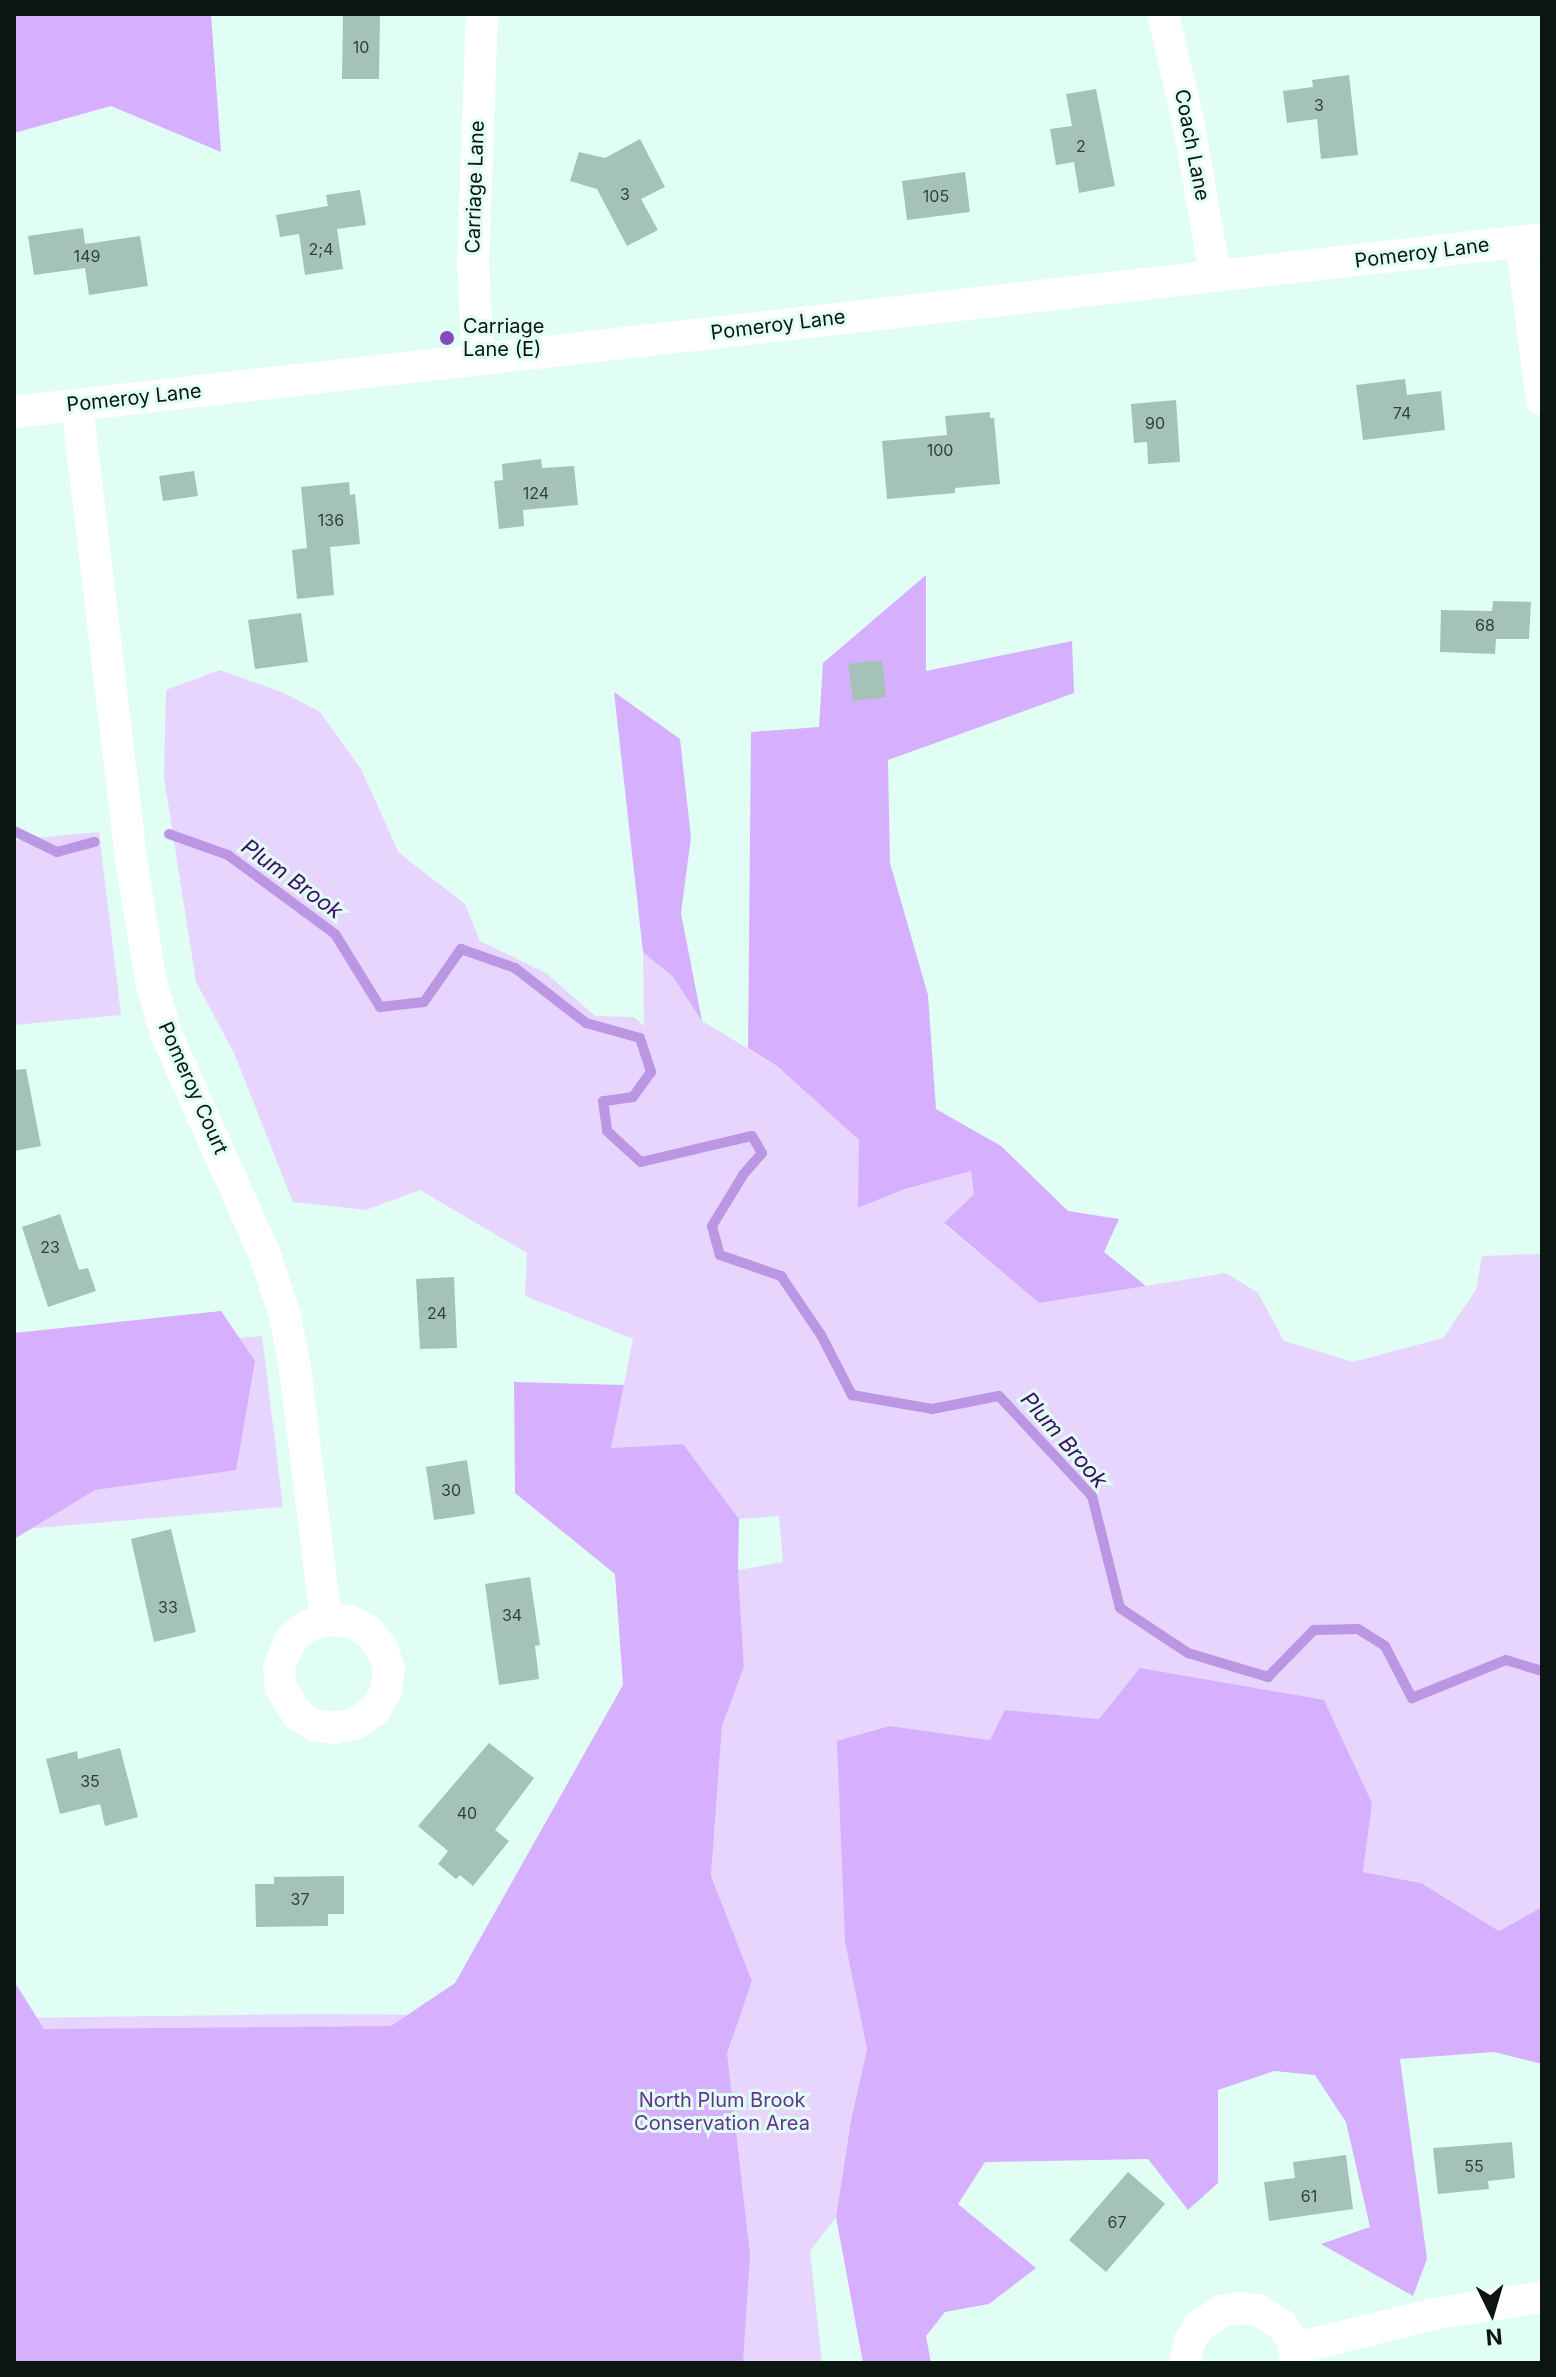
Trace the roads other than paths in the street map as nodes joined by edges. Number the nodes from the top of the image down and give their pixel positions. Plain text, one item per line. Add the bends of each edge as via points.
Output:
1 (482, 14) edge
2 (1163, 14) edge
3 (1532, 240) edge
4 (1215, 276) junction
5 (478, 360) junction
6 (1542, 400) edge
7 (77, 405) junction
8 (14, 412) edge
9 (326, 1620) dead end
10 (1542, 2297) edge
11 (1296, 2356) edge
12 (1185, 2363) edge

1 - 5 street, Carriage Lane via 473,261
2 - 4 street, Coach Lane
3 - 4 street, Pomeroy Lane
3 - 6 street
4 - 5 street, Pomeroy Lane
5 - 7 street, Pomeroy Lane
7 - 8 street, Pomeroy Lane
7 - 9 street, Pomeroy Court via 131,860 151,982 167,1036 248,1213 285,1316
10 - 11 street via 1439,2313
11 - 12 street via 1275,2318 1258,2310 1231,2308 1199,2326

